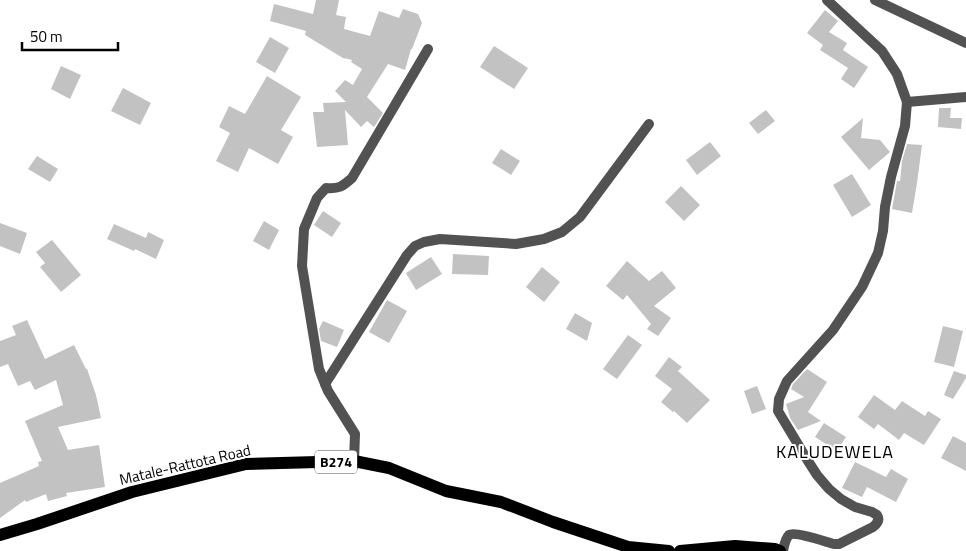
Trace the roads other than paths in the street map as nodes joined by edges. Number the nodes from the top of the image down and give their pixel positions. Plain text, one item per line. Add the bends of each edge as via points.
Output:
1 (827, 0) edge
2 (875, 0) edge
3 (966, 44) edge
4 (428, 49) dead end
5 (966, 97) edge
6 (907, 102) junction
7 (649, 124) dead end
8 (325, 384) junction
9 (354, 461) junction
10 (0, 535) edge
11 (669, 551) edge
12 (680, 551) edge
13 (782, 551) edge

1 - 6 street via 882,52 897,74
2 - 3 street
4 - 8 street via 352,178 337,189 326,188 317,198 304,229 302,266 319,369
5 - 6 street
6 - 13 street via 905,126 888,192 878,253 862,287 833,330 788,381 779,399 778,411 829,489 854,507 877,515 878,520 872,527 839,544 789,535
7 - 8 street via 580,216 562,232 516,244 440,239 415,246 406,255
8 - 9 street via 354,434
9 - 10 main road, Matale-Rattota Road / B274 via 246,464 132,492
9 - 11 main road, Matale-Rattota Road / B274 via 389,468 446,491 501,502 628,547
12 - 13 main road via 735,546

